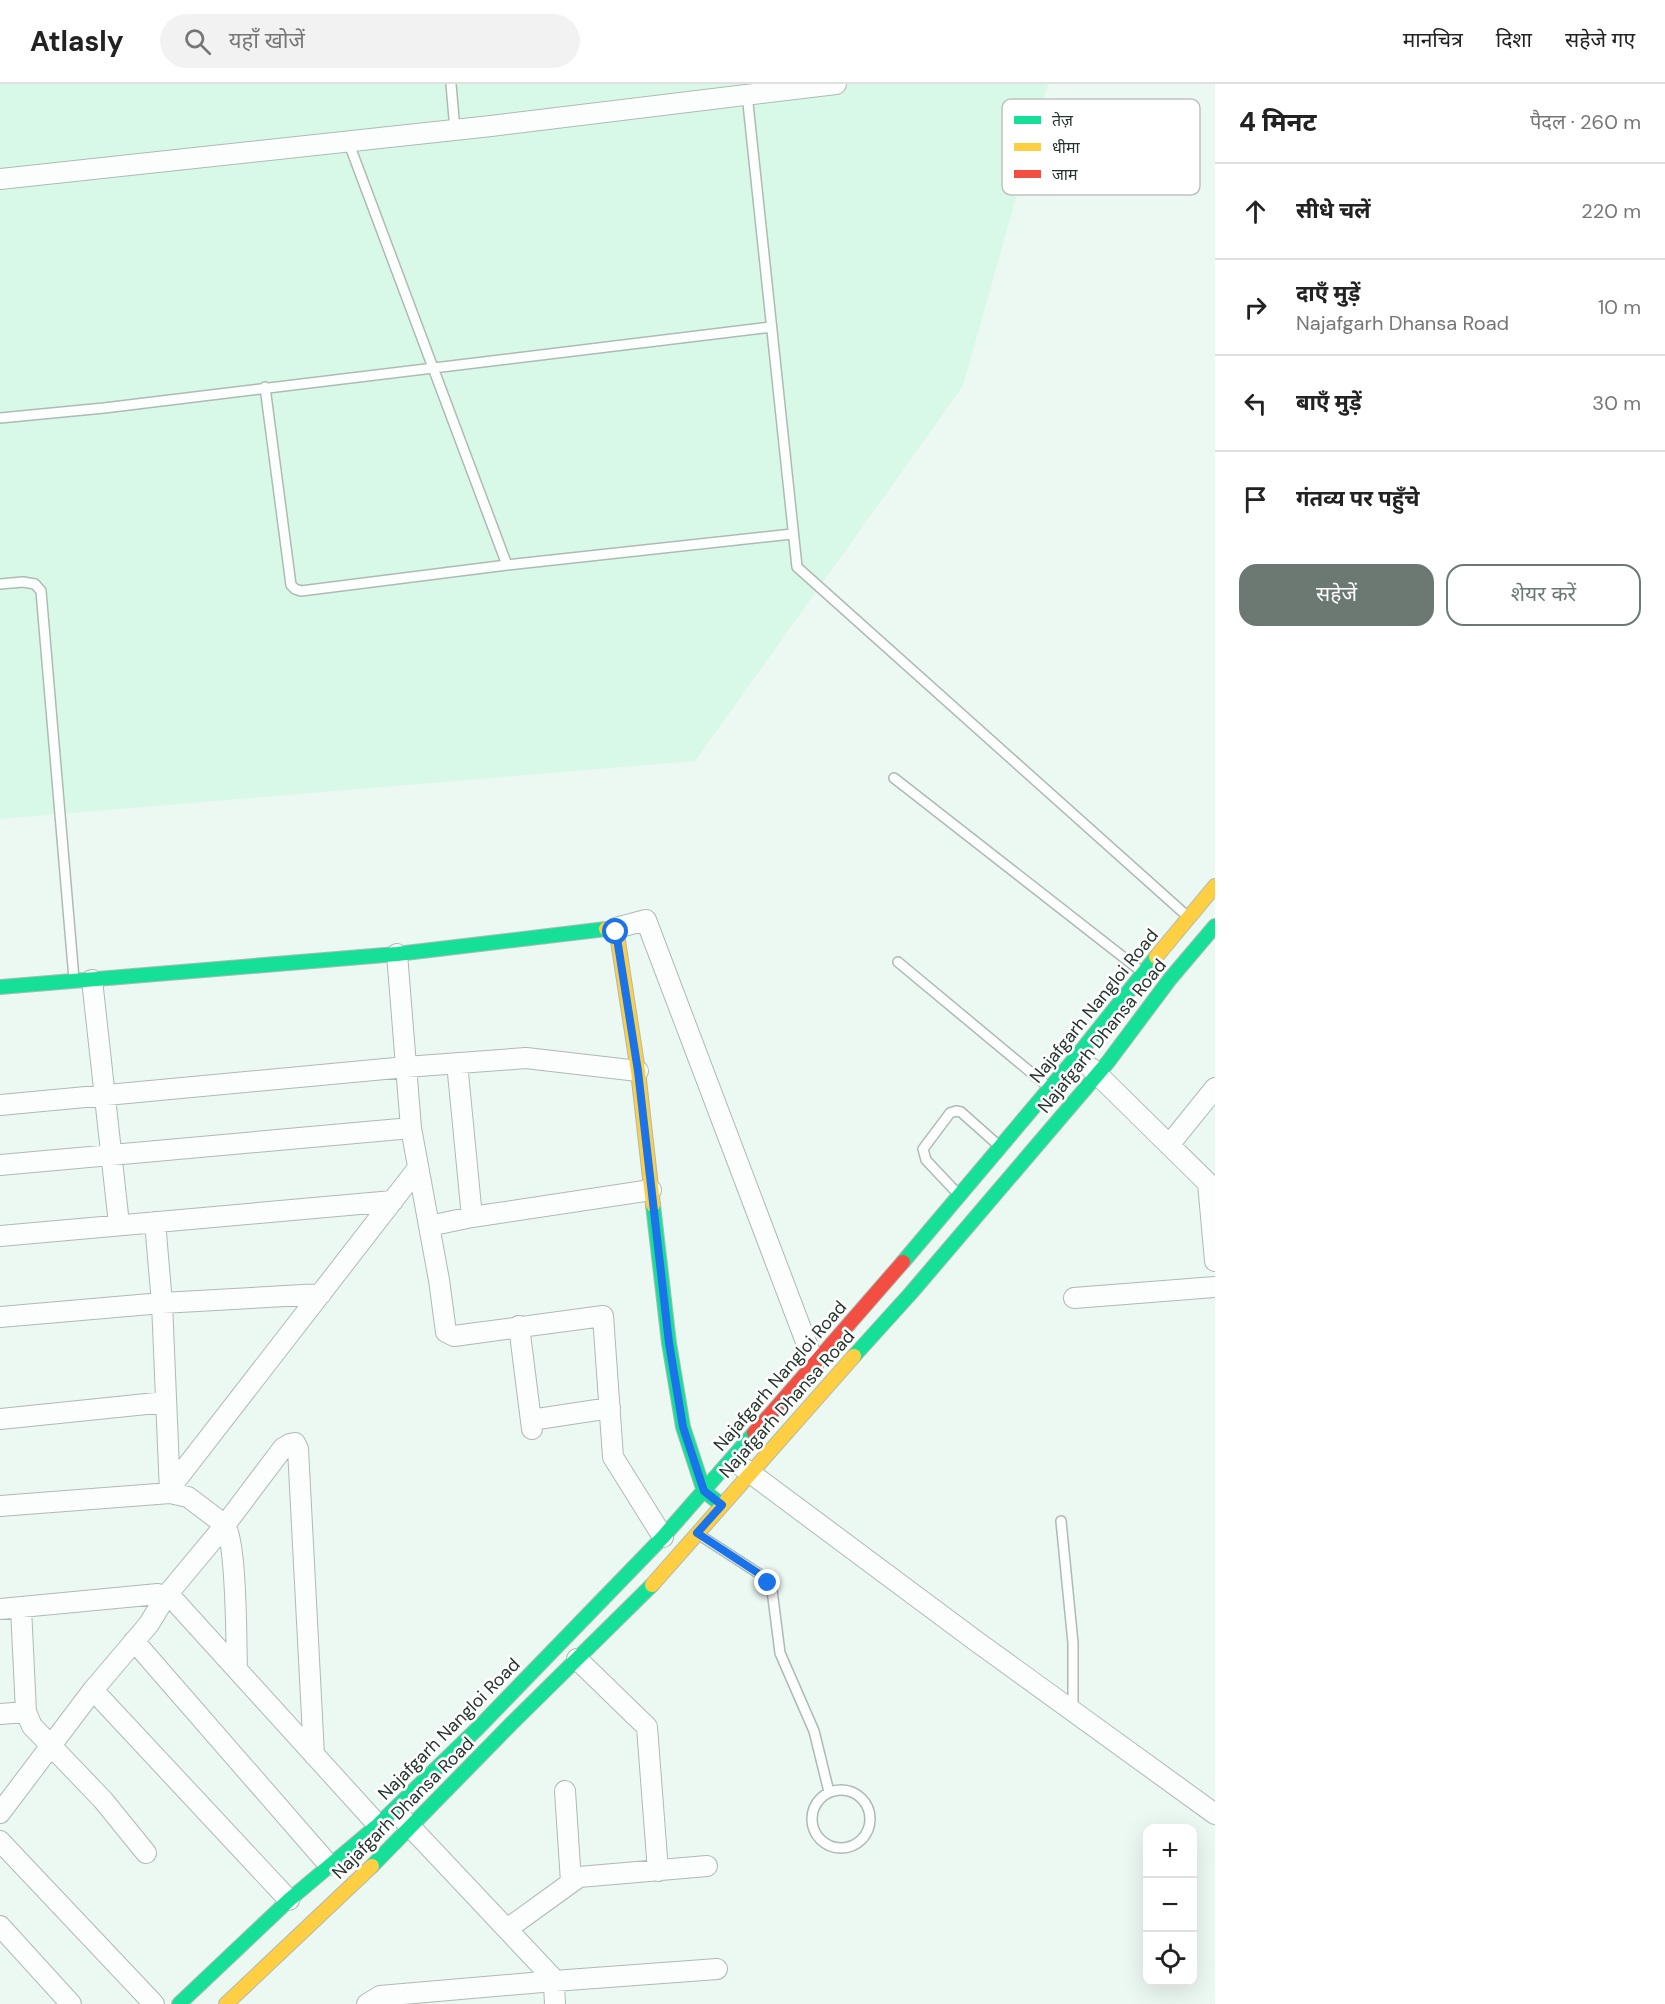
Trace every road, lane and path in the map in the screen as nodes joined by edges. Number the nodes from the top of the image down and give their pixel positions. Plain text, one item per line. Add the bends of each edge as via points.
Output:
1 (451, 84) edge
2 (836, 84) edge
3 (747, 94) junction
4 (455, 130) junction
5 (348, 141) junction
6 (0, 179) edge
7 (771, 327) junction
8 (433, 368) junction
9 (266, 387) junction
10 (0, 418) edge
11 (792, 534) junction
12 (507, 565) junction
13 (0, 584) edge
14 (894, 778) dead end
15 (1215, 886) edge
16 (1202, 926) edge
17 (616, 928) junction
18 (397, 954) junction
19 (898, 962) dead end
20 (1143, 973) junction
21 (83, 981) junction
22 (0, 987) edge
23 (1077, 1056) junction
24 (457, 1063) junction
25 (406, 1067) junction
26 (638, 1071) junction
27 (1097, 1074) junction
28 (1215, 1088) edge
29 (1050, 1089) junction
30 (105, 1095) junction
31 (0, 1105) edge
32 (411, 1128) junction
33 (1004, 1144) junction
34 (1168, 1145) junction
35 (111, 1155) junction
36 (1026, 1158) junction
37 (0, 1165) edge
38 (418, 1168) junction
39 (1212, 1186) edge
40 (651, 1190) junction
41 (960, 1196) junction
42 (393, 1201) junction
43 (472, 1216) junction
44 (155, 1222) junction
45 (119, 1224) junction
46 (429, 1226) junction
47 (0, 1236) edge
48 (919, 1244) junction
49 (939, 1261) junction
50 (1215, 1261) edge
51 (1215, 1287) edge
52 (321, 1293) junction
53 (1074, 1298) dead end
54 (162, 1303) junction
55 (0, 1317) edge
56 (519, 1326) junction
57 (814, 1363) junction
58 (166, 1402) junction
59 (610, 1408) junction
60 (0, 1419) edge
61 (731, 1459) junction
62 (750, 1473) junction
63 (170, 1491) junction
64 (704, 1491) junction
65 (722, 1505) junction
66 (0, 1506) edge
67 (1061, 1521) dead end
68 (225, 1525) junction
69 (697, 1533) junction
70 (663, 1537) junction
71 (166, 1596) junction
72 (21, 1608) junction
73 (0, 1609) edge
74 (134, 1641) junction
75 (577, 1659) junction
76 (237, 1669) junction
77 (93, 1690) junction
78 (1072, 1711) junction
79 (26, 1712) junction
80 (0, 1714) edge
81 (51, 1746) junction
82 (314, 1755) junction
83 (565, 1791) dead end
84 (829, 1792) junction
85 (394, 1809) junction
86 (0, 1813) edge
87 (1215, 1814) edge
88 (378, 1825) junction
89 (410, 1827) junction
90 (0, 1841) edge
91 (146, 1853) dead end
92 (330, 1865) junction
93 (707, 1866) dead end
94 (658, 1871) junction
95 (571, 1882) junction
96 (288, 1900) junction
97 (0, 1926) edge
98 (507, 1929) junction
99 (717, 1969) dead end
100 (554, 1981) junction
101 (235, 2001) edge
102 (372, 2002) edge
103 (71, 2004) edge
104 (154, 2004) edge
105 (179, 2004) edge
106 (555, 2004) edge

1 - 4 lane
2 - 3 street
3 - 4 street
3 - 7 lane
4 - 5 street
5 - 6 street
5 - 8 lane
7 - 8 lane
7 - 11 lane
8 - 9 lane
8 - 12 lane
9 - 10 lane
9 - 12 lane via 291,585 295,589
11 - 12 lane
11 - 16 lane via 800,571
13 - 21 lane via 29,582 41,591
14 - 20 lane
15 - 16 main road, Najafgarh Nangloi Road
16 - 20 main road, Najafgarh Nangloi Road
16 - 27 main road, Najafgarh Dhansa Road
17 - 18 main road
17 - 26 main road
17 - 57 street via 646,920
18 - 21 main road
18 - 25 street
19 - 29 lane
20 - 23 main road, Najafgarh Nangloi Road
21 - 22 main road
21 - 30 street
23 - 27 street
23 - 29 main road, Najafgarh Nangloi Road
24 - 25 street
24 - 26 street via 526,1058
24 - 43 street
25 - 30 street
25 - 32 street
26 - 40 main road
27 - 34 street
27 - 36 main road, Najafgarh Dhansa Road
28 - 34 street
29 - 33 main road, Najafgarh Nangloi Road
30 - 31 street
30 - 35 street
32 - 35 street
32 - 38 street
33 - 36 main road
33 - 41 main road, Najafgarh Nangloi Road
33 - 41 lane via 961,1112 950,1113 923,1149
34 - 39 street
35 - 37 street
35 - 45 street
36 - 49 main road, Najafgarh Dhansa Road
38 - 42 street
38 - 46 street
39 - 50 street
40 - 43 street
40 - 64 main road via 683,1427
41 - 48 main road, Najafgarh Nangloi Road
42 - 44 street
42 - 52 street
43 - 46 street
44 - 45 street
44 - 54 street
45 - 47 street
46 - 56 street via 446,1332 454,1336
48 - 49 main road
48 - 57 main road, Najafgarh Nangloi Road
49 - 62 main road, Najafgarh Dhansa Road
51 - 53 street
52 - 54 street
52 - 63 street
54 - 55 street
54 - 58 street
56 - 59 street via 603,1316
56 - 59 street via 532,1424
57 - 61 main road, Najafgarh Nangloi Road
58 - 60 street
58 - 63 street
59 - 70 street via 613,1457
61 - 62 street
61 - 64 main road, Najafgarh Nangloi Road
62 - 65 main road, Najafgarh Dhansa Road
62 - 78 street
63 - 66 street
63 - 68 street via 188,1497
64 - 65 main road
64 - 70 main road, Najafgarh Nangloi Road
65 - 69 main road, Najafgarh Dhansa Road
67 - 78 lane via 1073,1643
68 - 71 street
68 - 76 street via 230,1538
68 - 82 street via 283,1448 295,1443
69 - 75 main road, Najafgarh Dhansa Road via 652,1585
69 - 84 lane via 761,1575 772,1590 780,1653 814,1731
70 - 85 main road, Najafgarh Nangloi Road
71 - 72 street
71 - 74 street
71 - 76 street
72 - 73 street
72 - 79 street
74 - 77 street
74 - 92 street
75 - 89 main road, Najafgarh Dhansa Road
75 - 94 street via 647,1727
76 - 82 street
77 - 81 street
77 - 96 street
78 - 87 street
79 - 80 street
79 - 81 street via 32,1726
81 - 86 street
81 - 91 street via 103,1800
82 - 88 street
83 - 95 street
84 - 84 lane via 845,1790 864,1801 870,1822 859,1842 837,1848 817,1836 811,1815 815,1804
85 - 88 main road, Najafgarh Nangloi Road
85 - 89 street
88 - 92 main road, Najafgarh Nangloi Road
89 - 98 street
89 - 101 main road, Najafgarh Dhansa Road
90 - 104 street
92 - 96 main road, Najafgarh Nangloi Road
93 - 94 street
94 - 95 street via 585,1876
95 - 98 street
96 - 105 main road, Najafgarh Nangloi Road
97 - 103 street
98 - 100 street
99 - 100 street
100 - 102 street
100 - 106 street

